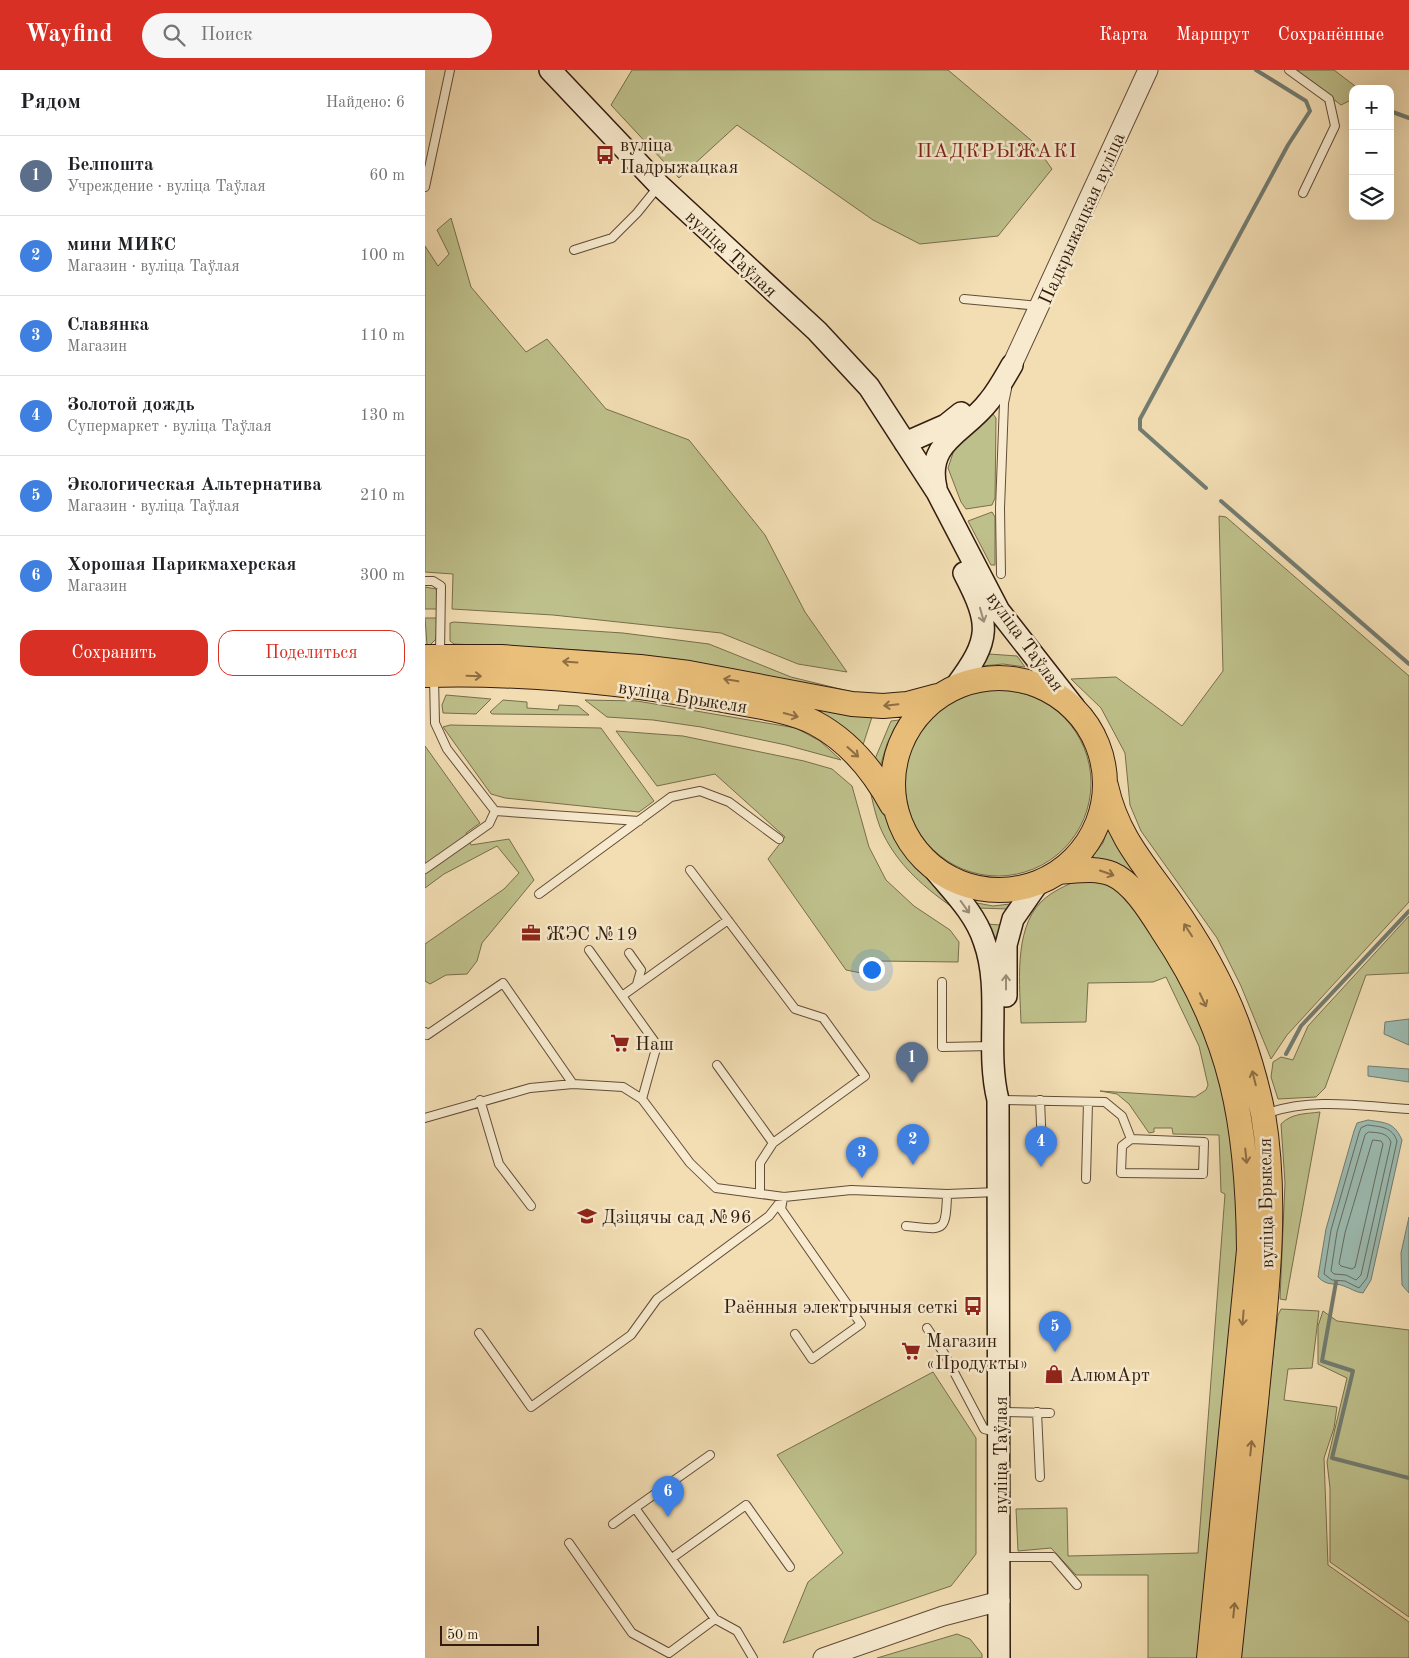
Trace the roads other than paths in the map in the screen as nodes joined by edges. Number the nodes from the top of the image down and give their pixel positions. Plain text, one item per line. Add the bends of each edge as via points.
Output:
1 (450, 70) edge
2 (550, 70) edge
3 (1148, 70) edge
4 (1289, 70) edge
5 (659, 185) junction
6 (425, 187) edge
7 (1303, 193) dead end
8 (574, 250) dead end
9 (965, 299) dead end
10 (1041, 306) junction
11 (1012, 365) junction
12 (905, 444) junction
13 (937, 492) junction
14 (1001, 574) dead end
15 (425, 581) edge
16 (431, 666) edge
17 (947, 691) junction
18 (1074, 707) junction
19 (1106, 786) junction
20 (495, 811) junction
21 (897, 814) junction
22 (639, 821) junction
23 (779, 839) dead end
24 (425, 869) edge
25 (934, 869) junction
26 (690, 870) dead end
27 (1059, 872) junction
28 (1038, 883) junction
29 (539, 894) dead end
30 (727, 920) junction
31 (589, 950) dead end
32 (629, 953) dead end
33 (942, 982) dead end
34 (637, 984) junction
35 (622, 996) junction
36 (425, 1032) edge
37 (992, 1046) junction
38 (717, 1065) dead end
39 (573, 1084) junction
40 (642, 1099) junction
41 (480, 1100) junction
42 (999, 1100) junction
43 (1041, 1100) junction
44 (1088, 1102) junction
45 (1409, 1109) edge
46 (1263, 1114) junction
47 (425, 1118) edge
48 (1131, 1139) junction
49 (773, 1143) junction
50 (1042, 1148) dead end
51 (1086, 1179) dead end
52 (999, 1192) junction
53 (760, 1194) junction
54 (947, 1194) junction
55 (784, 1196) junction
56 (531, 1206) dead end
57 (906, 1226) dead end
58 (927, 1328) dead end
59 (479, 1333) dead end
60 (795, 1334) dead end
61 (1000, 1412) junction
62 (1037, 1412) junction
63 (1050, 1413) dead end
64 (1000, 1434) junction
65 (710, 1455) dead end
66 (1041, 1477) dead end
67 (635, 1508) junction
68 (613, 1524) dead end
69 (569, 1542) dead end
70 (1000, 1557) junction
71 (672, 1558) junction
72 (790, 1567) dead end
73 (1077, 1585) dead end
74 (1000, 1601) junction
75 (715, 1619) junction
76 (753, 1658) edge
77 (823, 1658) edge
78 (999, 1658) edge
79 (1209, 1658) edge
80 (1229, 1658) edge

1 - 6 lane
2 - 5 main road, вуліца Таўлая
3 - 10 street, Падкрыжацкая вуліца
4 - 7 lane via 1329,99 1335,126
5 - 8 lane via 612,238
5 - 12 main road, вуліца Таўлая via 845,360 869,387
9 - 10 lane
10 - 11 street, Падкрыжацкая вуліца
11 - 12 main road via 946,425
11 - 13 main road via 989,402 937,453 933,474
11 - 14 lane via 1004,403
12 - 13 main road, вуліца Таўлая
12 -> 17 main road, вуліца Таўлая via 925,498 973,590 983,617 985,630 975,661
13 - 18 main road, вуліца Таўлая via 999,611
15 - 16 lane via 441,586
17 -> 16 main road, вуліца Брыкеля via 907,704 883,706 852,704 673,671 501,657
16 - 20 lane via 435,723 447,749
16 -> 21 main road, вуліца Брыкеля via 524,678 631,686 794,715 835,736 857,756 880,783
17 - 18 main road, вуліца Брыкеля via 990,678 1018,679 1038,684
17 - 21 main road via 924,708 902,739 896,757 893,796
18 - 19 main road, вуліца Брыкеля via 1098,744
19 - 27 main road via 1102,812 1093,835 1078,856
46 -> 19 main road, вуліца Брыкеля via 1249,1061 1223,989 1176,910 1130,847 1118,826
20 - 22 lane
20 - 24 lane via 489,824
21 - 25 main road via 909,841
22 - 23 lane via 671,797 700,791 729,802
22 - 29 lane
25 - 28 main road via 953,880 995,891
25 -> 37 main road, вуліца Таўлая via 965,906 984,940 991,969
26 - 30 lane
27 - 28 main road
27 -> 79 main road, вуліца Брыкеля via 1098,870 1113,874 1128,886 1152,915 1183,961 1203,1000 1218,1035 1241,1116 1249,1193 1249,1250
42 -> 28 main road, вуліца Таўлая via 1006,1068 1006,945 1013,920
30 - 34 lane
30 - 49 lane via 795,1009 823,1018 865,1076
31 - 35 lane
32 - 34 lane via 641,970
33 - 37 lane via 942,1047
34 - 35 lane
35 - 40 lane via 657,1045
36 - 39 lane via 427,1035 503,983
37 - 42 main road, вуліца Таўлая via 992,1068
38 - 49 lane
39 - 40 lane via 623,1087
39 - 41 lane via 530,1088
40 - 53 lane via 706,1181 716,1188
41 - 47 lane
41 - 56 lane via 499,1164
42 - 43 lane
42 - 52 main road, вуліца Таўлая
43 - 44 lane
43 - 50 lane
44 - 48 lane via 1105,1102 1122,1116
44 - 51 lane
45 - 46 lane via 1327,1103 1283,1107
80 -> 46 main road, вуліца Брыкеля via 1269,1250 1269,1191
48 - 48 lane via 1122,1146 1121,1173 1203,1174 1204,1142
49 - 53 lane via 760,1162
52 - 54 lane
52 - 61 main road, вуліца Таўлая
53 - 55 lane
54 - 55 lane via 851,1190
54 - 57 lane via 943,1226
55 - 59 lane via 769,1216 657,1299 631,1335 531,1407
55 - 60 lane via 781,1209 861,1324 811,1359
58 - 64 lane via 984,1428
61 - 62 lane
61 - 64 main road, вуліца Таўлая
62 - 63 lane
62 - 66 lane
64 - 70 main road, вуліца Таўлая
65 - 67 lane
67 - 68 lane
67 - 71 lane
69 - 75 lane via 633,1633 669,1653
70 - 73 lane via 1053,1557
70 - 74 main road, вуліца Таўлая
71 - 72 lane via 746,1505
71 - 75 lane
74 - 77 street via 943,1616
74 - 78 main road, вуліца Таўлая
75 - 76 lane via 737,1631

